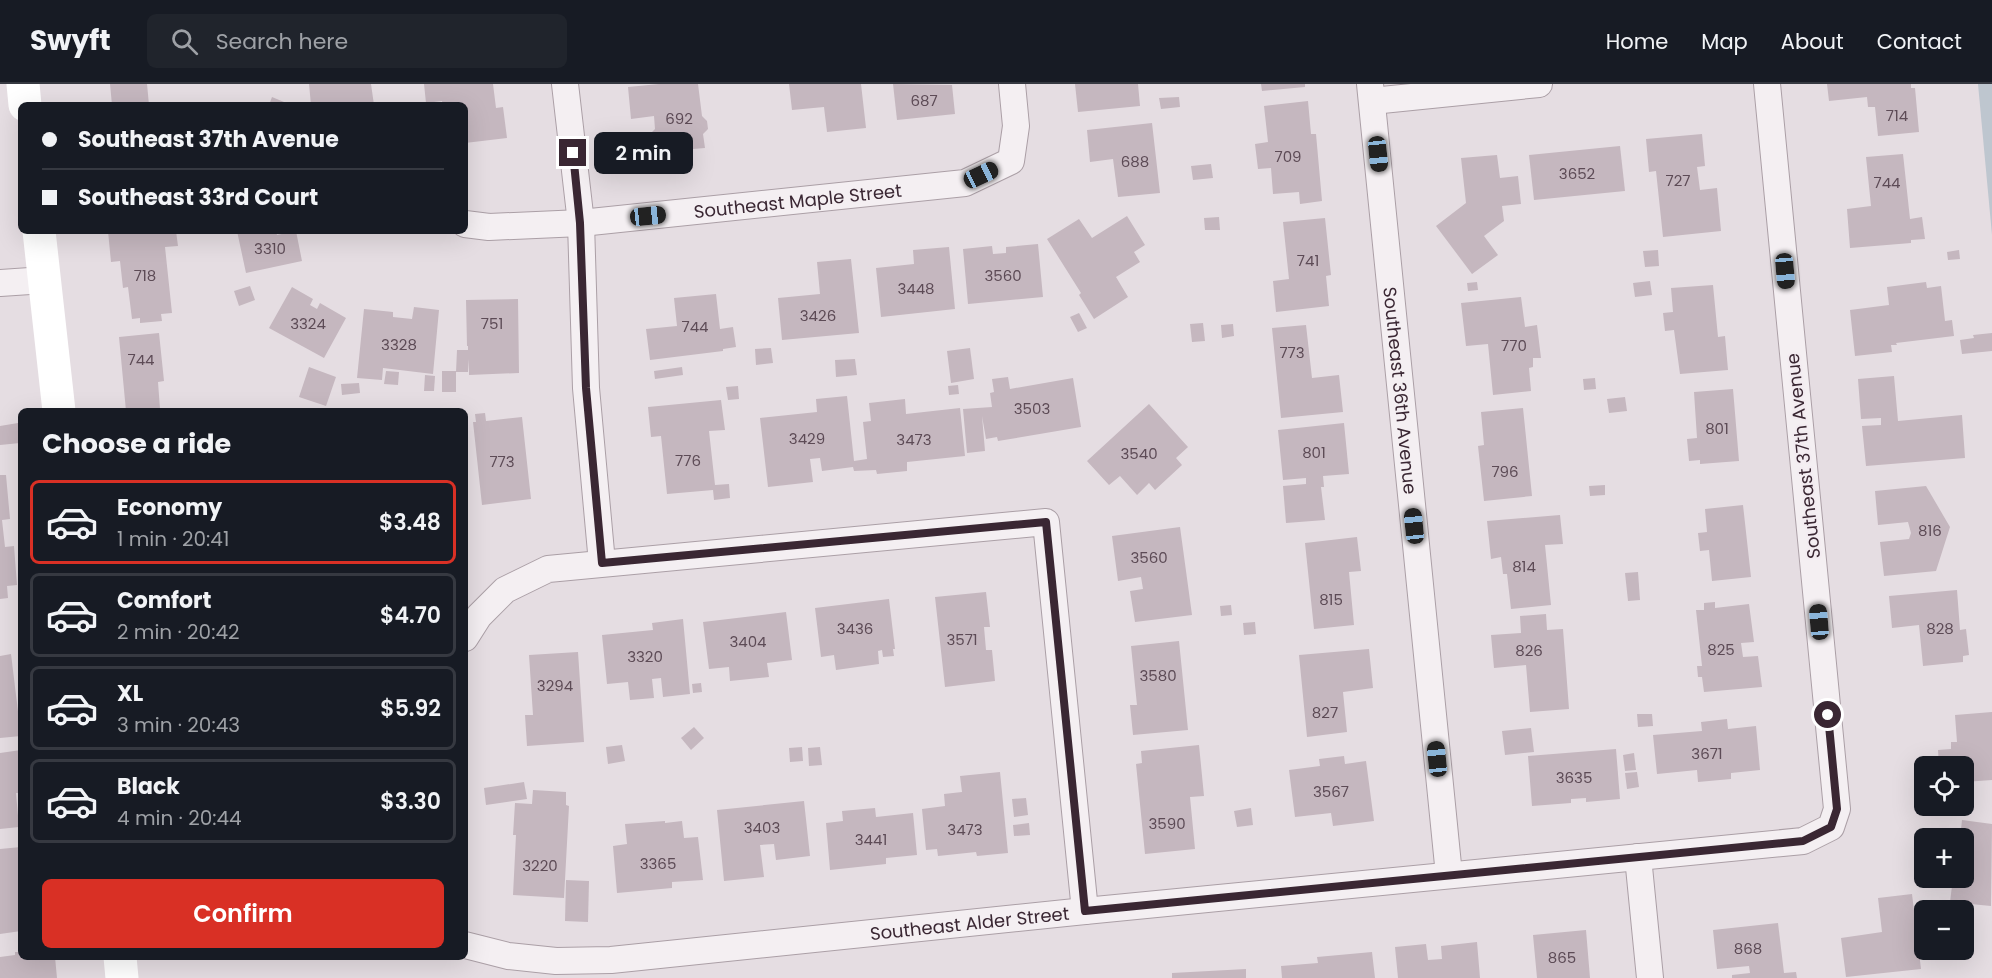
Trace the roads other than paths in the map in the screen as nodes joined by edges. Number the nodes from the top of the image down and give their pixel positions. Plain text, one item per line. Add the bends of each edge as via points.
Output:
1 (23, 84) edge
2 (565, 84) edge
3 (1012, 84) edge
4 (1539, 84) edge
5 (1767, 84) edge
6 (1371, 92) edge
7 (25, 102) edge
8 (580, 223) junction
9 (468, 224) edge
10 (39, 234) edge
11 (45, 280) junction
12 (0, 283) edge
13 (59, 408) edge
14 (602, 563) junction
15 (468, 633) edge
16 (1831, 827) joint
17 (1638, 857) junction
18 (1449, 875) junction
19 (1085, 911) junction
20 (468, 946) edge
21 (120, 960) edge
22 (122, 978) edge
23 (1650, 978) edge

1 - 7 main road
2 - 8 street
3 - 8 street, Southeast Maple Street via 1016,126 1011,161 965,183
4 - 6 street
5 - 16 street, Southeast 37th Avenue via 1837,809
6 - 18 street, Southeast 36th Avenue
8 - 9 street, Southeast Maple Street
8 - 14 street via 586,388
10 - 11 main road
11 - 12 street
11 - 13 main road
14 - 15 street via 548,568 505,590
14 - 19 street via 1046,522
16 - 17 street, Southeast Alder Street via 1803,841
17 - 18 street, Southeast Alder Street
17 - 23 street
18 - 19 street, Southeast Alder Street
19 - 20 street, Southeast Alder Street via 611,960 556,962
21 - 22 main road

